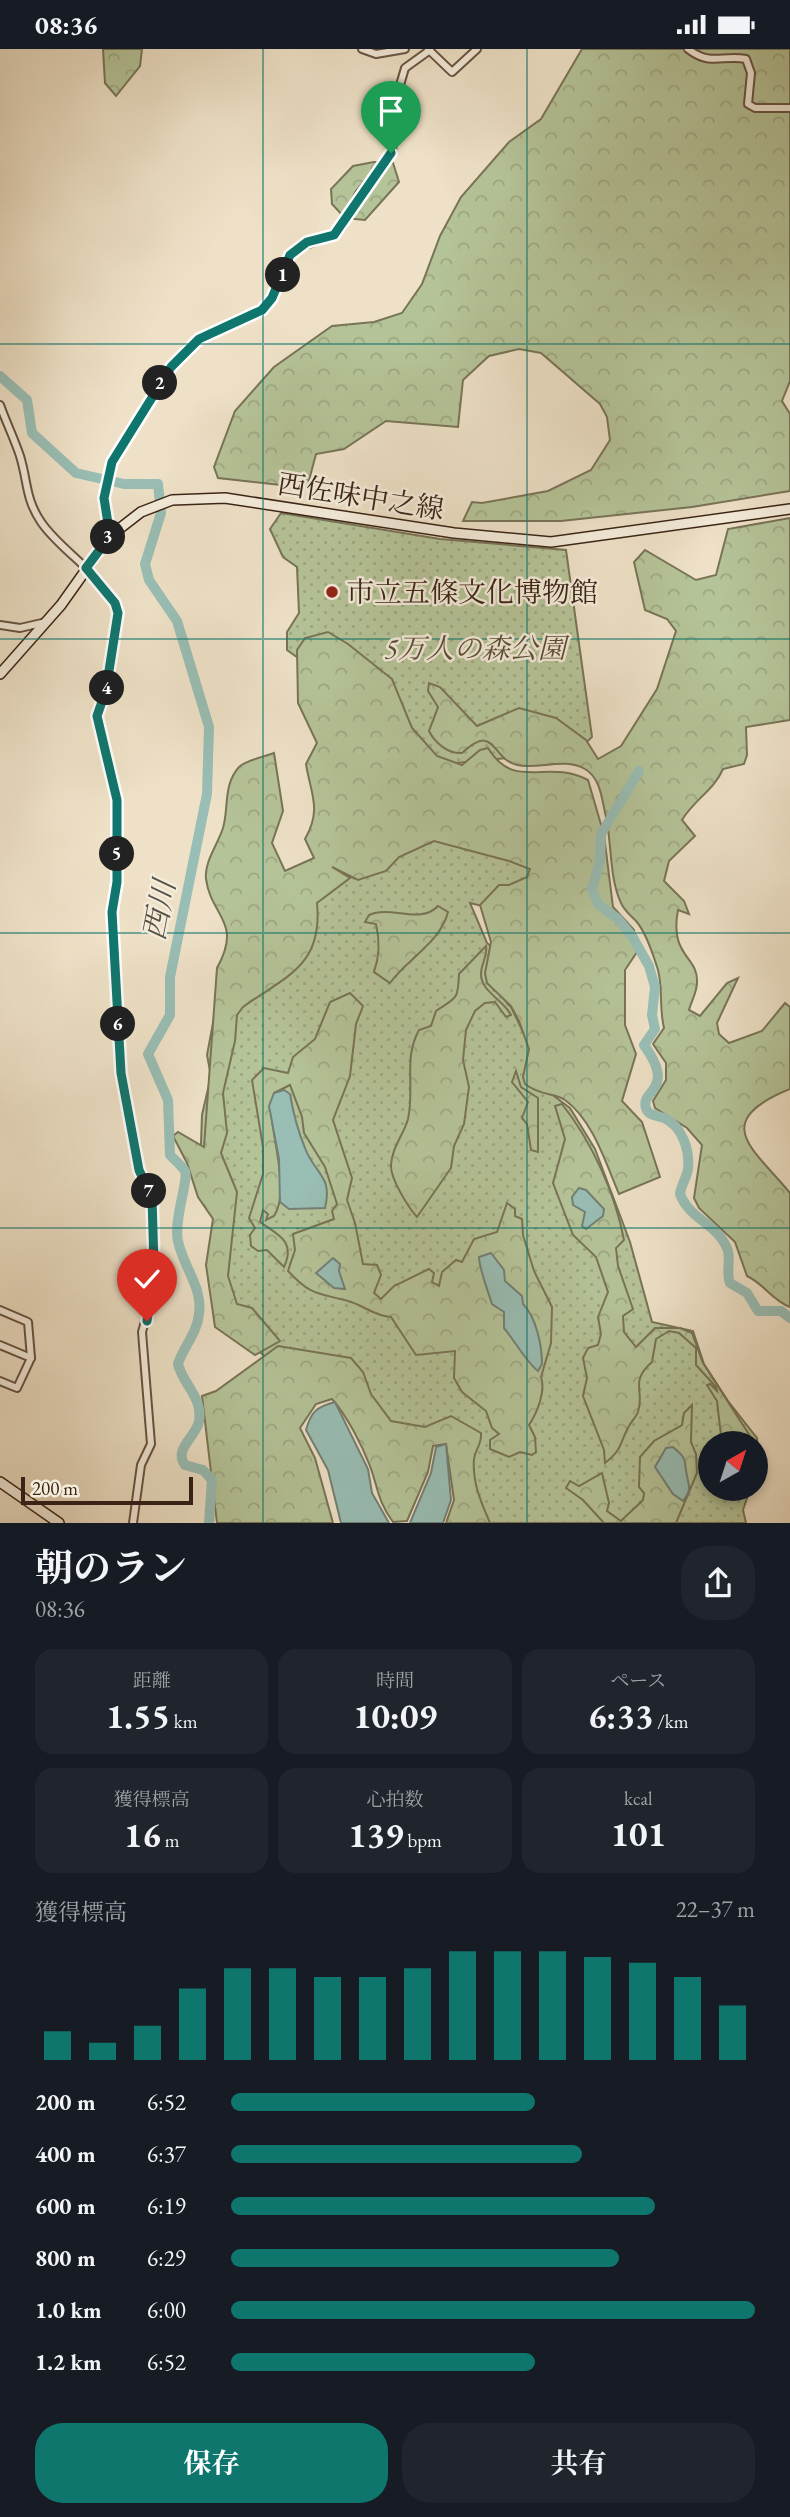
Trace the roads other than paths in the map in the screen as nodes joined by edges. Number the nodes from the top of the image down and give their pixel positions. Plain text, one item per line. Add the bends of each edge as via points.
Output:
1 (362, 49) edge
2 (405, 49) edge
3 (477, 49) edge
4 (688, 49) edge
5 (429, 50) edge
6 (790, 108) edge
7 (0, 405) edge
8 (790, 509) edge
9 (110, 536) junction
10 (86, 568) junction
11 (47, 622) junction
12 (0, 625) edge
13 (0, 674) edge
14 (0, 1310) edge
15 (0, 1345) edge
16 (31, 1358) junction
17 (2, 1382) edge
18 (0, 1392) edge
19 (0, 1482) edge
20 (59, 1523) edge
21 (133, 1523) edge

1 - 2 street via 376,54
3 - 5 street via 452,72
4 - 6 street via 699,58 746,59 751,73 748,104
5 - 9 street via 405,68 395,102 391,153 359,194 342,227 334,235 297,248 262,310 199,339 157,386 112,462 104,498
7 - 10 street via 20,458 30,505 59,544
8 - 9 main road, 西佐味中之線 via 584,540 518,541 225,498 172,500 155,505
9 - 10 main road, 西佐味中之線
10 - 11 main road, 西佐味中之線
10 - 21 street via 118,613 106,690 97,716 117,800 117,882 112,912 121,1073 139,1170 152,1198 154,1265 142,1332 151,1444 141,1465
11 - 12 street via 20,628
11 - 13 main road, 西佐味中之線
14 - 16 street via 28,1322
15 - 16 street
16 - 17 street via 17,1388
17 - 18 street
19 - 20 main road

